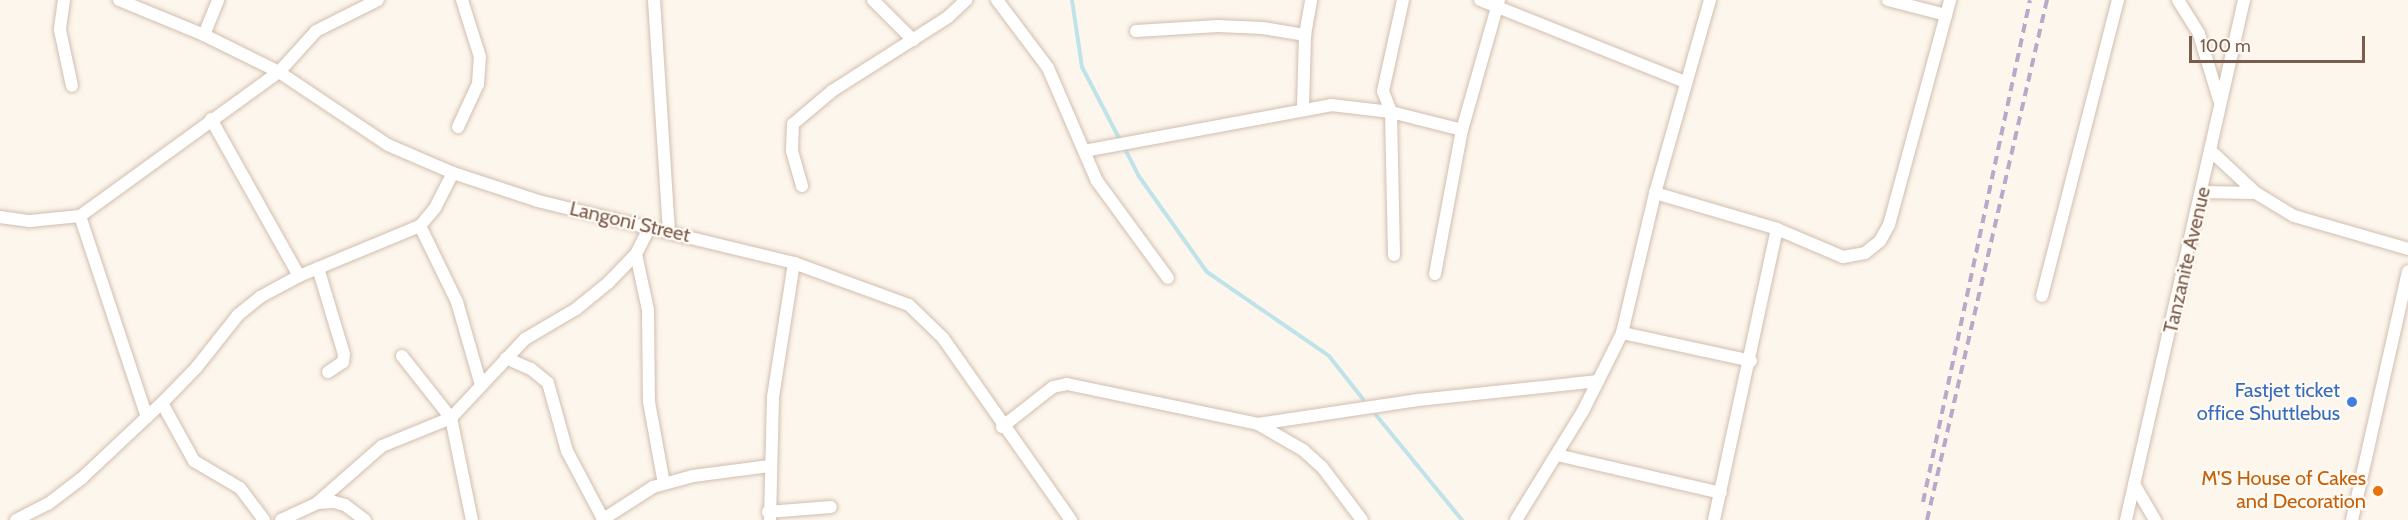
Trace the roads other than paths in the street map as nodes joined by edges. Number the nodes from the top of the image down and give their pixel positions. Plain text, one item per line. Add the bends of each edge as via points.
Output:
1 (64, 0) edge
2 (118, 0) edge
3 (218, 0) edge
4 (378, 0) edge
5 (462, 0) edge
6 (654, 0) edge
7 (873, 0) edge
8 (966, 0) edge
9 (997, 0) edge
10 (1311, 0) edge
11 (1403, 0) edge
12 (1480, 0) edge
13 (1710, 0) edge
14 (1888, 0) edge
15 (1950, 0) edge
16 (2118, 0) edge
17 (2178, 0) edge
18 (2244, 0) edge
19 (1498, 3) edge
20 (1946, 15) junction
21 (1136, 31) dead end
22 (204, 35) junction
23 (1305, 35) junction
24 (913, 40) junction
25 (279, 72) junction
26 (1685, 82) junction
27 (72, 86) dead end
28 (2220, 102) junction
29 (1303, 107) junction
30 (1391, 112) junction
31 (211, 119) junction
32 (458, 127) dead end
33 (1462, 130) junction
34 (1084, 151) junction
35 (2212, 152) junction
36 (453, 173) junction
37 (802, 186) dead end
38 (2203, 192) junction
39 (1655, 193) junction
40 (2256, 193) junction
41 (80, 216) junction
42 (0, 217) edge
43 (420, 225) junction
44 (650, 227) junction
45 (1777, 229) junction
46 (669, 231) junction
47 (2408, 249) edge
48 (636, 254) junction
49 (1394, 255) dead end
50 (794, 263) junction
51 (318, 268) junction
52 (2408, 271) edge
53 (1435, 274) dead end
54 (299, 276) junction
55 (1168, 278) dead end
56 (2042, 296) dead end
57 (1622, 333) junction
58 (402, 356) dead end
59 (506, 358) junction
60 (1750, 361) junction
61 (328, 372) dead end
62 (1598, 381) junction
63 (481, 385) junction
64 (162, 403) junction
65 (147, 417) junction
66 (451, 418) junction
67 (1258, 424) junction
68 (1002, 427) junction
69 (1557, 455) junction
70 (769, 466) junction
71 (664, 484) junction
72 (2134, 484) junction
73 (1721, 493) junction
74 (317, 503) junction
75 (831, 507) dead end
76 (769, 516) edge
77 (16, 520) edge
78 (264, 520) edge
79 (281, 520) edge
80 (365, 520) edge
81 (472, 520) edge
82 (602, 520) edge
83 (1071, 520) edge
84 (1362, 520) edge
85 (1516, 520) edge
86 (1714, 520) edge
87 (2126, 520) edge
88 (2155, 520) edge
89 (2352, 520) edge

1 - 27 street via 60,30
2 - 22 street, Langoni Street
3 - 22 street
4 - 25 street via 316,31
5 - 32 street via 474,30 480,73
6 - 46 street
7 - 24 street
8 - 24 street
9 - 34 street via 1048,68
10 - 23 street
11 - 30 street via 1383,91
12 - 19 street
13 - 26 street
14 - 20 street
15 - 20 street
16 - 56 street
17 - 28 street via 2199,34
18 - 28 street, Tanzanite Avenue
19 - 26 street
19 - 33 street
20 - 45 street via 1889,225 1880,241 1865,253 1844,257
21 - 23 street via 1218,26
22 - 25 street, Langoni Street
23 - 29 street
24 - 37 street via 832,91 793,124 792,151
25 - 31 street
25 - 36 street, Langoni Street via 388,145
26 - 39 street
28 - 35 street, Tanzanite Avenue
29 - 30 street via 1330,105
29 - 34 street
30 - 33 street
30 - 49 street
31 - 41 street
31 - 54 street
33 - 53 street
34 - 55 street via 1097,181
35 - 38 street, Tanzanite Avenue
35 - 40 street
36 - 43 street via 435,208
36 - 44 street, Langoni Street via 538,201
38 - 40 street
38 - 72 street, Tanzanite Avenue
39 - 45 street
39 - 57 street
40 - 47 street via 2294,216
41 - 42 street via 30,221
41 - 65 street
43 - 51 street
43 - 63 street via 457,302
44 - 46 street, Langoni Street
44 - 48 street
45 - 60 street
46 - 50 street, Langoni Street
48 - 59 street via 590,300 525,339
48 - 71 street via 648,310 649,402
50 - 68 street, Langoni Street via 909,305 944,338
50 - 70 street via 779,341
51 - 54 street
51 - 61 street via 344,354 337,369
52 - 89 street
54 - 64 street via 260,297 238,315
57 - 60 street
57 - 62 street
58 - 66 street
59 - 63 street
59 - 82 street via 531,369 548,383 567,451
60 - 73 street
62 - 67 street via 1418,399
62 - 69 street
63 - 66 street
64 - 65 street
64 - 78 street via 194,460 240,488
65 - 77 street via 82,478 48,504
66 - 74 street via 382,446
66 - 81 street
67 - 68 street via 1067,384 1053,387
67 - 84 street via 1316,461
68 - 83 street, Langoni Street
69 - 73 street
69 - 85 street
70 - 71 street
70 - 76 street
71 - 82 street
72 - 87 street, Tanzanite Avenue
72 - 88 street
73 - 86 street
74 - 79 street
74 - 80 street via 345,505
75 - 76 street

